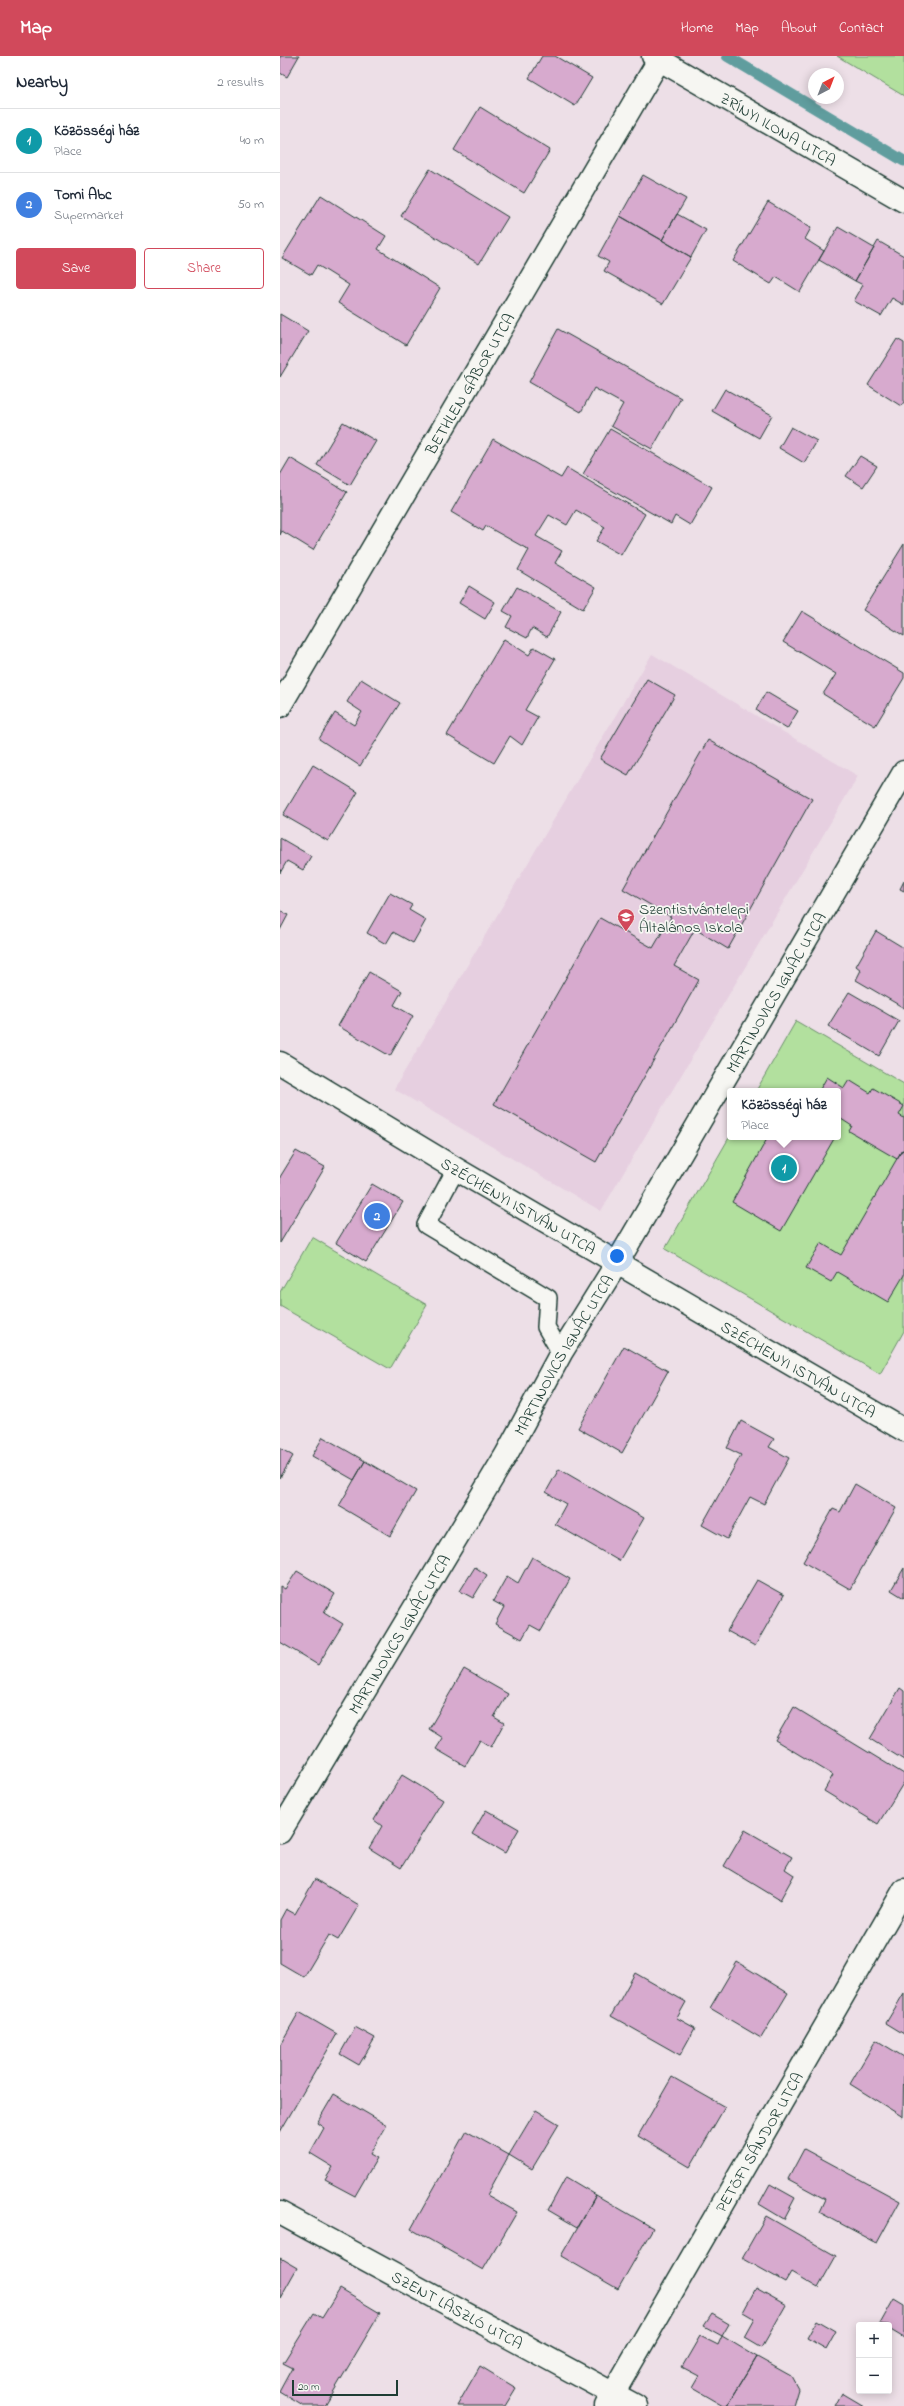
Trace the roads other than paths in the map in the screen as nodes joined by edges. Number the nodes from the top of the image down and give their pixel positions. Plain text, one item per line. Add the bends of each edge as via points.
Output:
1 (656, 58) edge
2 (904, 200) edge
3 (280, 706) edge
4 (904, 772) edge
5 (280, 1062) edge
6 (456, 1169) junction
7 (617, 1263) junction
8 (561, 1353) junction
9 (904, 1430) edge
10 (280, 1832) edge
11 (904, 1890) edge
12 (280, 2213) edge
13 (610, 2400) edge
14 (636, 2406) edge

1 - 2 street, ZRÍNYI ILONA UTCA
1 - 3 street, BETHLEN GÁBOR UTCA
4 - 7 street, MARTINOVICS IGNÁC UTCA
5 - 6 street, SZÉCHENYI ISTVÁN UTCA
6 - 7 street, SZÉCHENYI ISTVÁN UTCA
6 - 8 lane via 426,1225 548,1298 546,1327
7 - 8 street, MARTINOVICS IGNÁC UTCA
7 - 9 street, SZÉCHENYI ISTVÁN UTCA
8 - 10 street, MARTINOVICS IGNÁC UTCA via 506,1456
11 - 13 street, PETŐFI SÁNDOR UTCA
12 - 13 street, SZENT LÁSZLÓ UTCA
13 - 14 street, SZENT LÁSZLÓ UTCA

